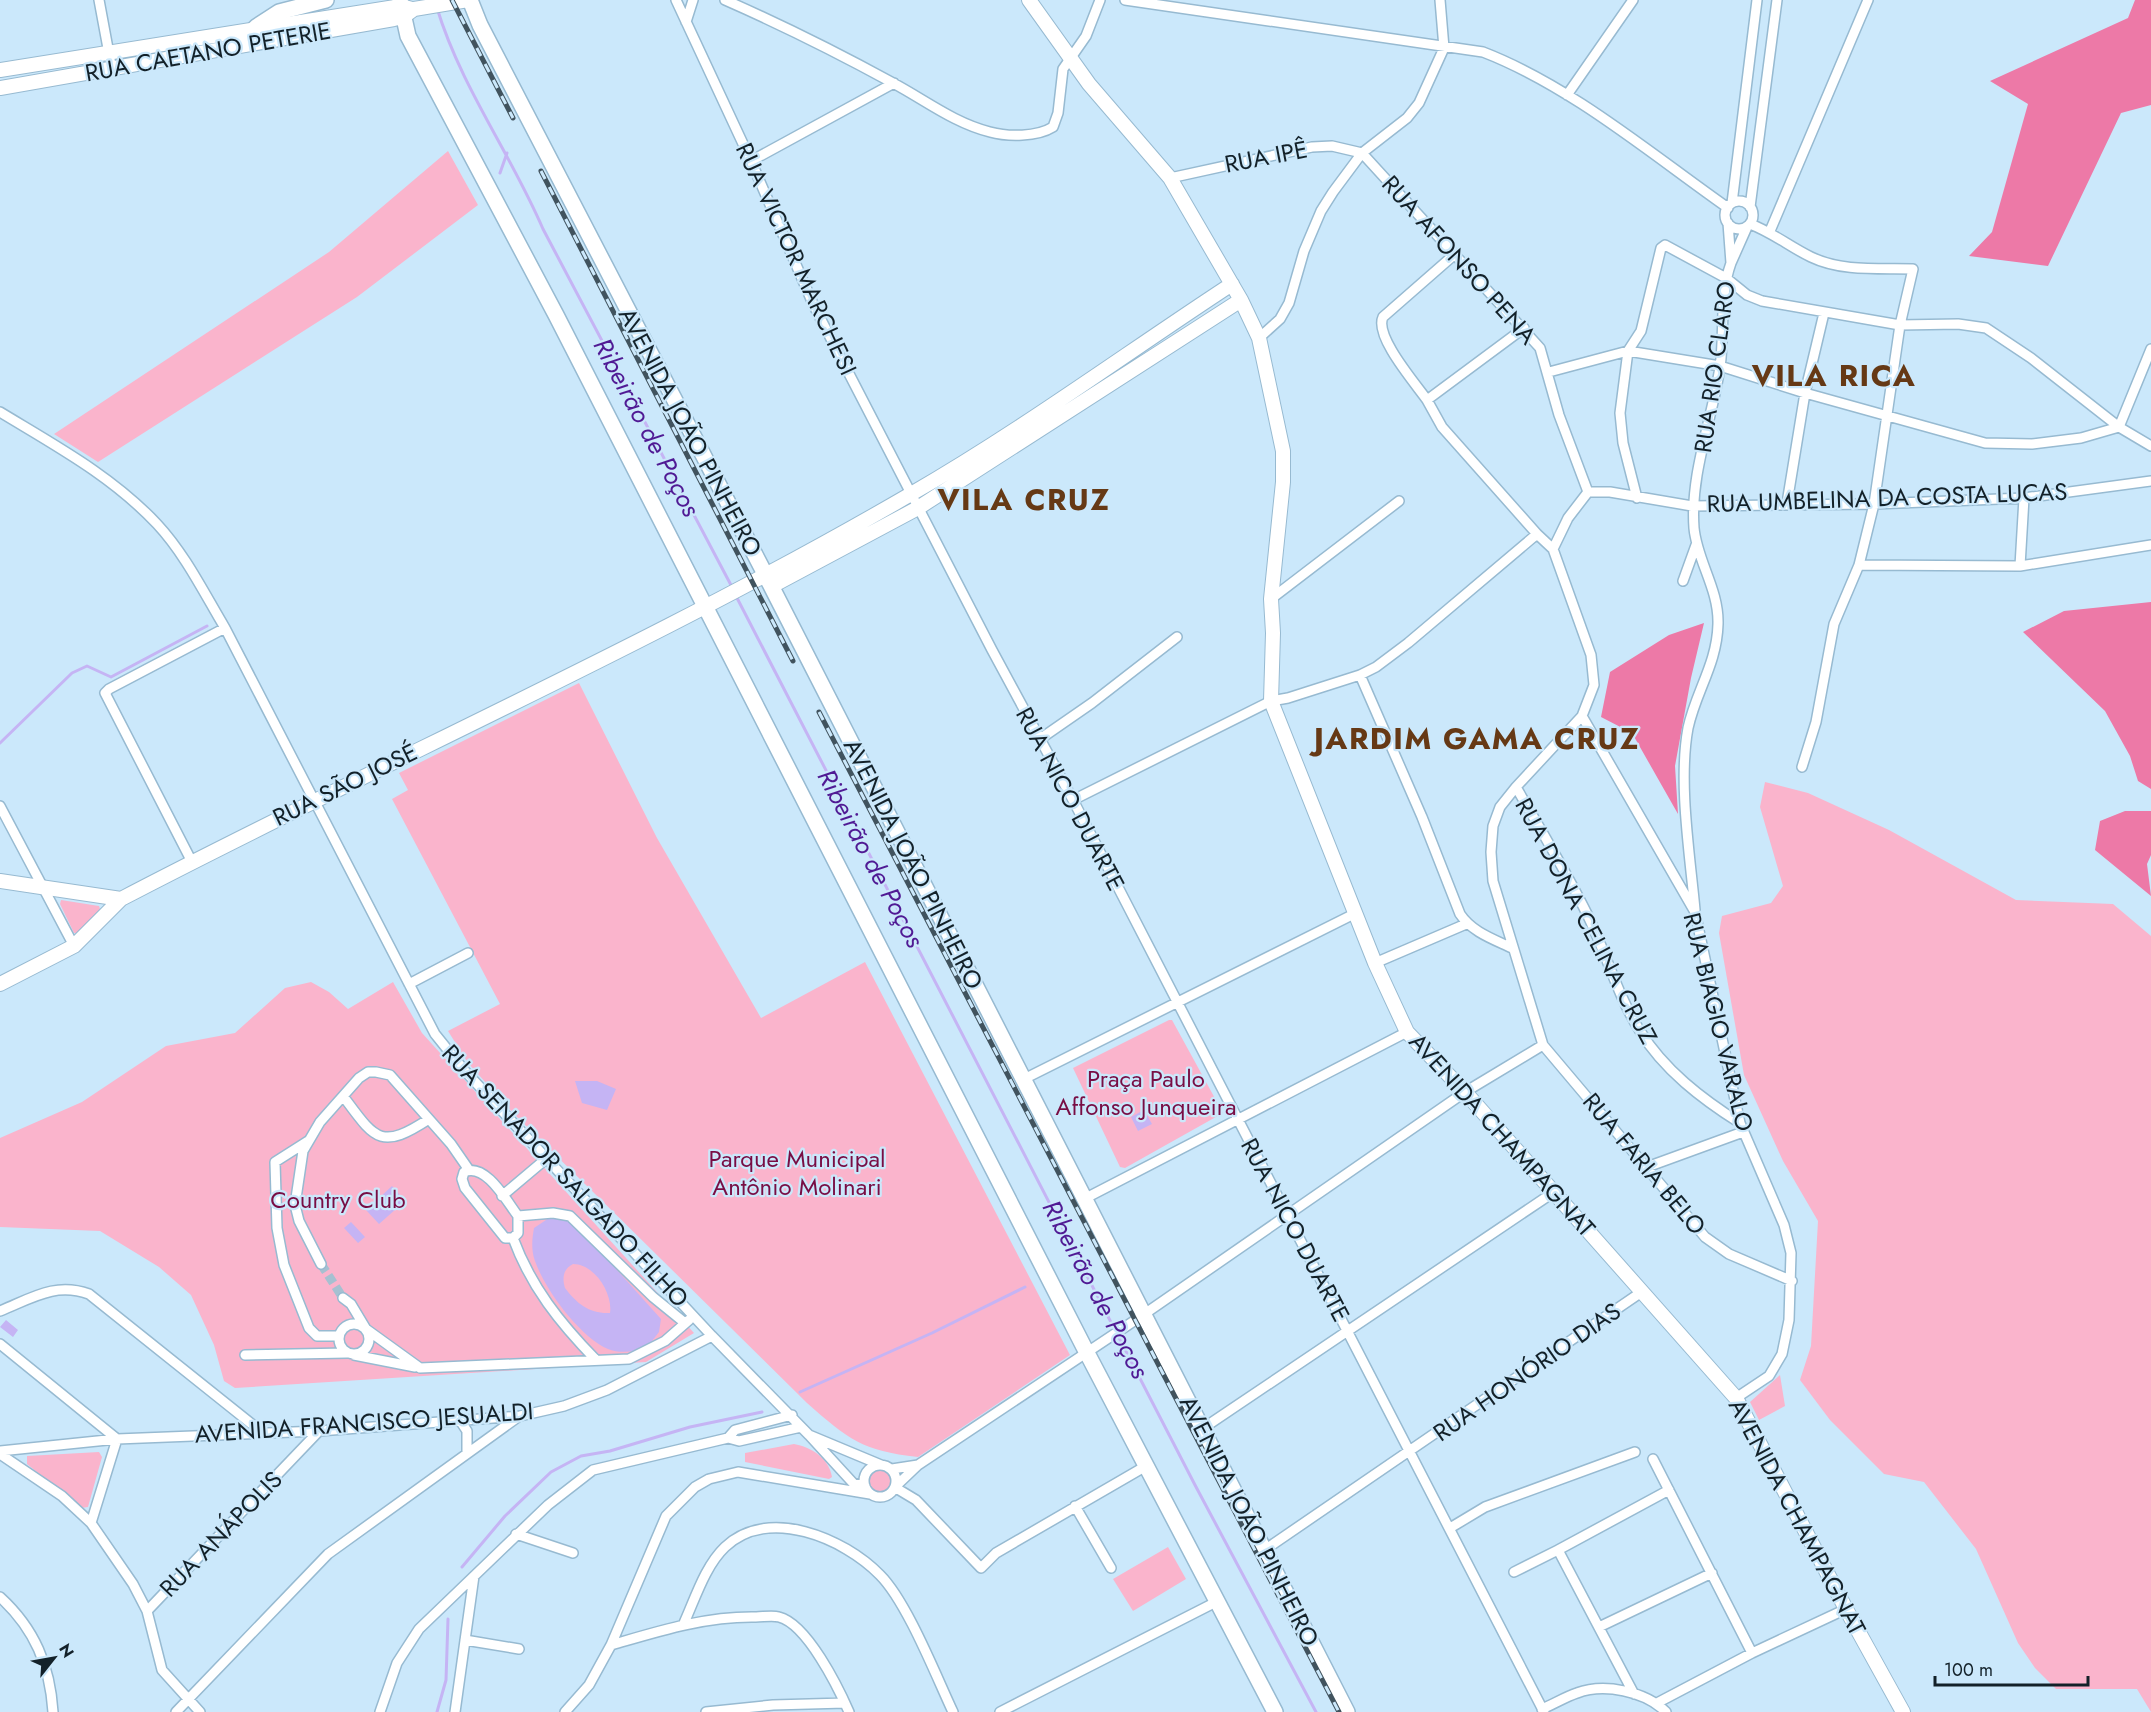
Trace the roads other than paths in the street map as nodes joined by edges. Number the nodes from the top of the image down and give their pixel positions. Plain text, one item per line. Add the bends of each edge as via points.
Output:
1 (99, 0) edge
2 (326, 0) edge
3 (676, 0) edge
4 (725, 0) edge
5 (1029, 0) edge
6 (1100, 0) edge
7 (1125, 0) edge
8 (1440, 0) edge
9 (1633, 0) edge
10 (1757, 0) edge
11 (1777, 0) edge
12 (1868, 0) edge
13 (464, 1) edge
14 (693, 1) edge
15 (401, 9) edge
16 (686, 22) junction
17 (256, 27) junction
18 (1444, 48) junction
19 (109, 53) junction
20 (1069, 58) junction
21 (0, 70) edge
22 (112, 70) junction
23 (894, 83) junction
24 (0, 88) edge
25 (1567, 95) junction
26 (1362, 153) junction
27 (751, 161) junction
28 (1170, 177) junction
29 (1730, 206) junction
30 (1750, 207) junction
31 (1728, 223) junction
32 (1748, 225) junction
33 (1770, 231) junction
34 (1455, 254) junction
35 (1731, 263) junction
36 (1726, 278) junction
37 (1232, 284) junction
38 (1241, 300) junction
39 (1824, 313) junction
40 (1900, 325) junction
41 (1524, 327) junction
42 (1259, 338) junction
43 (2151, 349) edge
44 (1628, 351) junction
45 (1120, 357) junction
46 (1720, 366) junction
47 (1128, 372) junction
48 (1549, 372) junction
49 (1805, 393) junction
50 (1427, 400) junction
51 (0, 412) edge
52 (1885, 416) junction
53 (2119, 427) junction
54 (1023, 434) junction
55 (2151, 446) edge
56 (2151, 481) edge
57 (1588, 492) junction
58 (911, 494) junction
59 (1637, 498) junction
60 (2024, 498) junction
61 (1399, 501) dead end
62 (1787, 503) junction
63 (1874, 504) junction
64 (1692, 506) junction
65 (918, 508) junction
66 (1537, 534) junction
67 (1695, 545) junction
68 (2151, 545) edge
69 (1553, 549) junction
70 (1859, 565) junction
71 (2020, 566) junction
72 (763, 581) junction
73 (1683, 581) dead end
74 (1271, 599) junction
75 (711, 603) junction
76 (225, 628) junction
77 (1178, 637) dead end
78 (1360, 675) junction
79 (1271, 701) junction
80 (1582, 716) junction
81 (1040, 739) junction
82 (1802, 767) dead end
83 (1516, 787) junction
84 (315, 800) junction
85 (1073, 800) junction
86 (0, 806) edge
87 (192, 862) junction
88 (0, 881) edge
89 (41, 887) junction
90 (121, 899) junction
91 (1695, 912) junction
92 (1356, 913) junction
93 (1466, 924) junction
94 (74, 946) junction
95 (1512, 948) junction
96 (468, 953) dead end
97 (1375, 963) junction
98 (0, 984) edge
99 (409, 984) junction
100 (1176, 1002) junction
101 (1407, 1032) junction
102 (1543, 1045) junction
103 (1024, 1079) junction
104 (1465, 1092) junction
105 (343, 1096) junction
106 (429, 1119) junction
107 (1237, 1121) junction
108 (1742, 1128) junction
109 (308, 1141) junction
110 (547, 1158) junction
111 (1647, 1167) junction
112 (470, 1170) junction
113 (1554, 1192) junction
114 (502, 1196) junction
115 (1084, 1199) junction
116 (1287, 1215) junction
117 (518, 1216) junction
118 (513, 1238) junction
119 (321, 1264) tunnel mouth
120 (1792, 1281) junction
121 (1643, 1291) junction
122 (343, 1298) tunnel mouth
123 (0, 1311) edge
124 (1143, 1314) junction
125 (694, 1316) junction
126 (685, 1323) junction
127 (366, 1329) junction
128 (1348, 1332) junction
129 (339, 1336) junction
130 (712, 1336) junction
131 (0, 1344) edge
132 (1086, 1351) junction
133 (245, 1354) dead end
134 (350, 1354) junction
135 (596, 1360) junction
136 (420, 1368) junction
137 (1736, 1398) junction
138 (792, 1415) junction
139 (520, 1416) junction
140 (459, 1419) junction
141 (801, 1427) junction
142 (1202, 1429) junction
143 (319, 1431) junction
144 (263, 1433) junction
145 (809, 1435) junction
146 (728, 1438) junction
147 (117, 1439) junction
148 (0, 1452) edge
149 (467, 1452) junction
150 (1411, 1452) junction
151 (1635, 1452) dead end
152 (1653, 1459) dead end
153 (881, 1465) junction
154 (918, 1465) junction
155 (1146, 1466) junction
156 (892, 1469) junction
157 (896, 1486) junction
158 (867, 1490) junction
159 (1669, 1490) junction
160 (1075, 1506) junction
161 (91, 1523) junction
162 (1450, 1528) junction
163 (516, 1534) junction
164 (1558, 1550) junction
165 (1263, 1551) junction
166 (573, 1553) dead end
167 (1111, 1568) dead end
168 (1514, 1572) dead end
169 (1712, 1573) junction
170 (474, 1576) junction
171 (0, 1597) edge
172 (1218, 1601) junction
173 (1846, 1609) junction
174 (147, 1611) junction
175 (684, 1623) junction
176 (1599, 1627) junction
177 (465, 1640) junction
178 (611, 1645) junction
179 (519, 1649) dead end
180 (1752, 1653) junction
181 (1634, 1694) junction
182 (188, 1699) junction
183 (1657, 1703) junction
184 (847, 1708) edge
185 (1543, 1710) edge
186 (53, 1712) edge
187 (176, 1712) edge
188 (200, 1712) edge
189 (380, 1712) edge
190 (455, 1712) edge
191 (565, 1712) edge
192 (706, 1712) edge
193 (953, 1712) edge
194 (1000, 1712) edge
195 (1275, 1712) edge
196 (1347, 1712) edge
197 (1666, 1712) edge
198 (1903, 1712) edge

1 - 19 street
2 - 17 main road via 279,12
3 - 16 street, RUA VICTOR MARCHESI
4 - 23 street
5 - 20 street, AVENIDA CHAMPAGNAT
6 - 20 street via 1086,36
7 - 18 street
8 - 18 street
9 - 25 street
10 - 29 street
11 - 30 street
12 - 33 street
13 - 15 street, RUA CAETANO PETERIE
13 - 72 main road, AVENIDA JOÃO PINHEIRO via 476,17
14 - 16 street
15 - 17 street, RUA CAETANO PETERIE
15 - 22 street, RUA CAETANO PETERIE
15 - 75 main road via 408,36
16 - 27 street, RUA VICTOR MARCHESI
17 - 19 street, RUA CAETANO PETERIE
18 - 25 street via 1483,52
18 - 26 street via 1413,111
19 - 21 street, RUA CAETANO PETERIE
19 - 22 street
20 - 23 street via 1063,69 1054,125 1034,134 1003,135 975,128
20 - 28 street, AVENIDA CHAMPAGNAT
22 - 24 street, RUA CAETANO PETERIE
23 - 27 street
25 - 29 street
26 - 28 street, RUA IPÊ via 1332,146 1312,147
26 - 34 street, RUA AFONSO PENA
26 - 42 street via 1321,211 1280,319
27 - 58 street, RUA VICTOR MARCHESI via 814,306
28 - 37 street, AVENIDA CHAMPAGNAT
29 - 30 street via 1743,202
29 - 31 street
30 - 32 street via 1753,217
31 - 32 street via 1738,229
31 - 35 street
32 - 33 street
32 - 35 street, RUA RIO CLARO
33 - 40 street via 1810,257 1831,264 1913,269
34 - 41 street, RUA AFONSO PENA
34 - 50 street via 1383,316 1381,324 1386,341
35 - 36 street, RUA RIO CLARO
36 - 39 street via 1756,299
36 - 44 street via 1666,245 1661,248 1641,331
36 - 46 street, RUA RIO CLARO
37 - 38 street, AVENIDA CHAMPAGNAT
37 - 45 street
38 - 42 street, AVENIDA CHAMPAGNAT
38 - 47 street
39 - 40 street
39 - 49 street
40 - 52 street
40 - 53 street via 1958,324 1986,328
41 - 48 street, RUA AFONSO PENA via 1540,348
41 - 50 street
42 - 74 street, AVENIDA CHAMPAGNAT via 1282,451 1283,482
43 - 53 street
44 - 46 street
44 - 48 street
44 - 59 street via 1620,425
45 - 47 street
45 - 54 street
46 - 49 street
46 - 64 street, RUA RIO CLARO
47 - 54 street
48 - 57 street, RUA AFONSO PENA via 1559,415
49 - 52 street
49 - 62 street
50 - 66 street via 1442,427
51 - 76 street, RUA SENADOR SALGADO FILHO via 91,467 129,496 164,533
52 - 53 street via 1985,443 2032,444 2081,438
52 - 63 street
53 - 55 street
54 - 58 street
54 - 65 street
56 - 60 street, RUA UMBELINA DA COSTA LUCAS
57 - 59 street, RUA UMBELINA DA COSTA LUCAS
57 - 69 street via 1568,518
58 - 65 street, RUA NICO DUARTE
58 - 72 street
59 - 64 street, RUA UMBELINA DA COSTA LUCAS
60 - 63 street, RUA UMBELINA DA COSTA LUCAS
60 - 71 street
61 - 74 street
62 - 63 street, RUA UMBELINA DA COSTA LUCAS
62 - 64 street, RUA UMBELINA DA COSTA LUCAS
63 - 70 street
64 - 67 street, RUA RIO CLARO
65 - 72 street
65 - 81 street, RUA NICO DUARTE
66 - 69 street
66 - 78 street via 1408,643
67 - 73 street
67 - 91 street via 1714,592 1718,620 1717,650 1689,727 1684,759
68 - 71 street
69 - 80 street via 1593,662 1594,685
70 - 71 street
70 - 82 street via 1834,624 1816,722
72 - 75 street, RUA SÃO JOSÉ
72 - 103 main road, AVENIDA JOÃO PINHEIRO
74 - 79 street, AVENIDA CHAMPAGNAT
75 - 84 street, RUA SÃO JOSÉ
75 - 132 main road
76 - 84 street, RUA SENADOR SALGADO FILHO
76 - 87 street via 105,693
77 - 81 street
78 - 79 street
78 - 93 street
79 - 85 street
79 - 92 street, AVENIDA CHAMPAGNAT
80 - 83 street
80 - 91 street, RUA BIAGIO VARALO
81 - 85 street, RUA NICO DUARTE
83 - 95 street via 1500,807 1493,826 1491,852 1493,881
83 - 108 street, RUA DONA CELINA CRUZ via 1586,912 1639,1030 1683,1081
84 - 87 street, RUA SÃO JOSÉ
84 - 99 street, RUA SENADOR SALGADO FILHO
85 - 100 street, RUA NICO DUARTE
86 - 89 street
87 - 90 street, RUA SÃO JOSÉ
88 - 89 street
89 - 90 street
89 - 94 street
90 - 94 street, RUA SÃO JOSÉ
91 - 108 street, RUA BIAGIO VARALO
92 - 97 street, AVENIDA CHAMPAGNAT
92 - 100 street
93 - 95 street
93 - 97 street
94 - 98 street, RUA SÃO JOSÉ
95 - 102 street
96 - 99 street
97 - 101 street, AVENIDA CHAMPAGNAT
99 - 110 street, RUA SENADOR SALGADO FILHO via 435,1034
100 - 103 street
100 - 107 street, RUA NICO DUARTE
101 - 104 street, AVENIDA CHAMPAGNAT
101 - 107 street
102 - 104 street
102 - 111 street, RUA FARIA BELO
103 - 115 main road, AVENIDA JOÃO PINHEIRO
104 - 113 street, AVENIDA CHAMPAGNAT
104 - 116 street
105 - 106 street via 380,1137 395,1137
105 - 106 street via 363,1074 387,1073
105 - 109 street
106 - 112 street
107 - 115 street
107 - 116 street, RUA NICO DUARTE
108 - 111 street
108 - 120 street, RUA BIAGIO VARALO via 1784,1225
109 - 119 street via 299,1170 295,1205
109 - 129 street via 275,1162 277,1228 284,1265 309,1328 317,1335
110 - 114 street
110 - 125 street, RUA SENADOR SALGADO FILHO
111 - 120 street, RUA FARIA BELO via 1705,1237 1729,1254
112 - 114 street via 483,1174
112 - 118 street via 464,1172 462,1179 468,1193 503,1236
113 - 121 street, AVENIDA CHAMPAGNAT
113 - 128 street
114 - 117 street
115 - 124 main road, AVENIDA JOÃO PINHEIRO
116 - 124 street
116 - 128 street, RUA NICO DUARTE
117 - 118 street via 518,1233
117 - 126 street via 570,1216
118 - 135 street via 543,1301
120 - 137 street, RUA BIAGIO VARALO via 1782,1354 1769,1376
121 - 137 street, AVENIDA CHAMPAGNAT
121 - 150 street, RUA HONÓRIO DIAS
122 - 127 street
123 - 144 street via 54,1289 89,1294
124 - 132 street
124 - 142 main road, AVENIDA JOÃO PINHEIRO
125 - 126 street
125 - 130 street, RUA SENADOR SALGADO FILHO
126 - 135 street via 649,1351 629,1359
127 - 129 street via 348,1326
127 - 134 street via 368,1346 361,1353
127 - 136 street
128 - 142 street
128 - 150 street, RUA NICO DUARTE
129 - 134 street via 340,1346
130 - 138 street, RUA SENADOR SALGADO FILHO
130 - 139 street, AVENIDA FRANCISCO JESUALDI via 607,1390 564,1406
131 - 147 street
132 - 154 street
132 - 155 main road
133 - 134 street
134 - 136 street
135 - 136 street
137 - 173 street, AVENIDA CHAMPAGNAT
138 - 141 street, RUA SENADOR SALGADO FILHO
138 - 146 street via 735,1430
139 - 140 street, AVENIDA FRANCISCO JESUALDI
139 - 149 street
140 - 143 street, AVENIDA FRANCISCO JESUALDI
140 - 149 street via 467,1431
141 - 145 street, RUA SENADOR SALGADO FILHO
141 - 146 street via 739,1441
142 - 165 main road, AVENIDA JOÃO PINHEIRO
143 - 144 street, AVENIDA FRANCISCO JESUALDI
143 - 174 street, RUA ANÁPOLIS
144 - 147 street, AVENIDA FRANCISCO JESUALDI
145 - 153 street
145 - 158 street, RUA SENADOR SALGADO FILHO via 853,1483
146 - 163 street via 593,1470
147 - 148 street, AVENIDA FRANCISCO JESUALDI
147 - 161 street
148 - 161 street via 62,1496
149 - 182 street via 328,1554
150 - 162 street, RUA NICO DUARTE
150 - 165 street, RUA HONÓRIO DIAS
151 - 162 street via 1485,1507
152 - 159 street
153 - 156 street
153 - 158 street via 867,1471
154 - 156 street
154 - 157 street
155 - 160 street
155 - 172 main road
156 - 157 street
157 - 158 street via 885,1497
157 - 160 street via 916,1500 981,1568 996,1553
158 - 178 street via 738,1472 695,1487 666,1516
159 - 164 street
159 - 169 street
160 - 167 street
161 - 174 street
162 - 185 street, RUA NICO DUARTE
163 - 166 street
163 - 170 street
164 - 168 street
164 - 176 street
165 - 196 main road, AVENIDA JOÃO PINHEIRO
169 - 176 street
169 - 180 street
170 - 177 street
170 - 189 street via 419,1629 397,1663
171 - 186 street via 33,1634 45,1660
172 - 194 street
172 - 195 main road
173 - 180 street
173 - 198 street, AVENIDA CHAMPAGNAT
174 - 182 street via 162,1670
175 - 178 street
175 - 184 street via 780,1617 801,1632 831,1673
175 - 193 street via 708,1570 723,1548 742,1534 777,1527 805,1530 838,1545 880,1575 901,1606
176 - 181 street
177 - 179 street
177 - 190 street
178 - 191 street via 589,1685
180 - 183 street
181 - 183 street
181 - 185 street via 1603,1688 1577,1692
182 - 187 street
182 - 188 street
183 - 197 street
184 - 192 street via 773,1705

